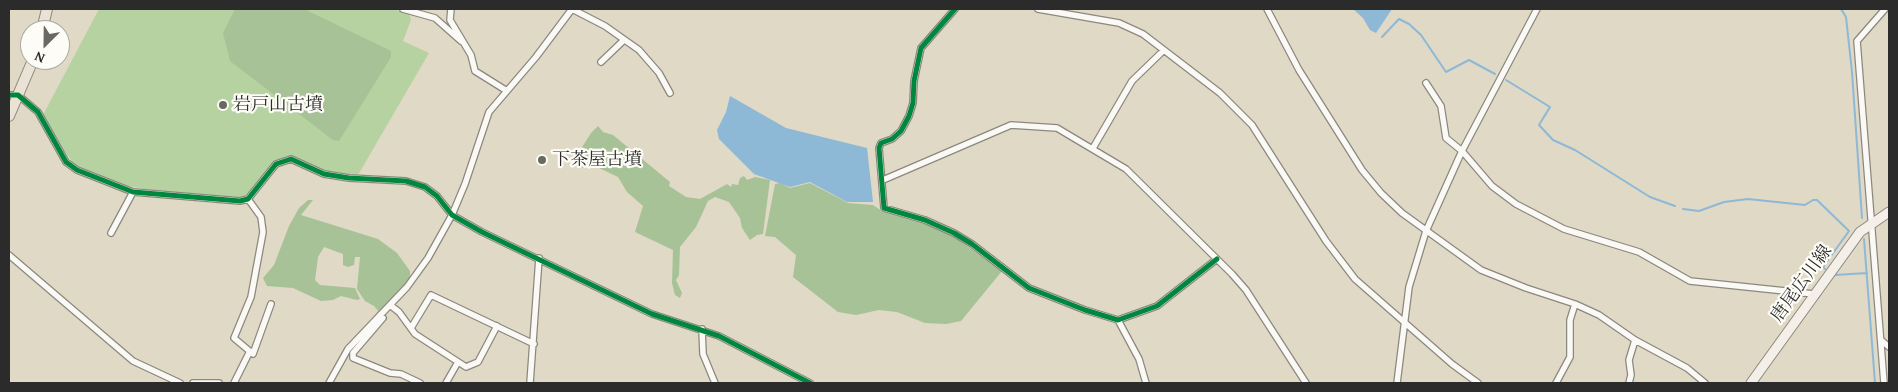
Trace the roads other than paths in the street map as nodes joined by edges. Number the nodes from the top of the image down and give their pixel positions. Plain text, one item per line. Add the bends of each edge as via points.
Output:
1 (403, 9) edge
2 (451, 9) edge
3 (572, 9) edge
4 (955, 9) edge
5 (1038, 9) edge
6 (1267, 9) edge
7 (1537, 9) edge
8 (1884, 9) edge
9 (624, 40) junction
10 (465, 44) junction
11 (1164, 50) junction
12 (601, 62) dead end
13 (28, 70) edge
14 (1426, 83) dead end
15 (507, 91) junction
16 (670, 92) dead end
17 (14, 95) edge
18 (9, 116) edge
19 (1093, 148) junction
20 (1462, 151) junction
21 (883, 180) junction
22 (133, 192) junction
23 (248, 199) junction
24 (1889, 212) edge
25 (452, 215) junction
26 (1871, 224) junction
27 (1426, 232) junction
28 (111, 233) dead end
29 (9, 255) edge
30 (538, 258) junction
31 (1217, 259) junction
32 (1814, 294) junction
33 (271, 304) dead end
34 (390, 304) junction
35 (1575, 304) junction
36 (380, 315) junction
37 (1118, 320) junction
38 (1403, 322) junction
39 (497, 326) junction
40 (411, 328) junction
41 (702, 329) junction
42 (1635, 340) junction
43 (1881, 340) junction
44 (534, 344) junction
45 (1889, 347) edge
46 (250, 352) junction
47 (458, 362) junction
48 (180, 383) edge
49 (193, 383) edge
50 (219, 383) edge
51 (234, 383) edge
52 (331, 383) edge
53 (417, 383) edge
54 (446, 383) edge
55 (530, 383) edge
56 (715, 383) edge
57 (810, 383) edge
58 (1146, 383) edge
59 (1306, 383) edge
60 (1397, 383) edge
61 (1478, 383) edge
62 (1556, 383) edge
63 (1629, 383) edge
64 (1705, 383) edge
65 (1751, 383) edge
66 (1884, 383) edge

1 - 10 street via 435,18
2 - 10 street via 450,20
3 - 9 street
3 - 15 street
4 - 21 street via 921,48 911,109 901,132 878,148
5 - 11 street via 1119,23 1143,34
6 - 27 street via 1299,70 1362,170 1381,193
7 - 20 street
8 - 26 street via 1856,41
9 - 12 street
9 - 16 street via 649,60
10 - 15 street via 475,72
11 - 19 street via 1132,81
11 - 38 street via 1220,94 1252,125 1326,242 1355,279
13 - 17 highway
14 - 20 street via 1441,106 1446,138
15 - 25 street via 489,112
17 - 18 highway
17 - 22 street via 38,112 66,162 77,170
19 - 21 street via 1057,128 1011,125
19 - 31 street via 1126,169
20 - 27 street
20 - 32 street via 1492,186 1516,204 1564,229 1639,252 1690,281
21 - 37 street via 884,208 954,232 1029,288 1077,308
22 - 23 street via 220,201
22 - 28 street
23 - 25 street via 276,164 291,160 324,174 406,181 425,187
23 - 46 street via 260,217 262,232 251,297 234,338
24 - 26 main road, 唐尾広川線
25 - 30 street
25 - 34 street via 428,258
26 - 32 main road, 唐尾広川線 via 1861,231
26 - 43 street
27 - 35 street via 1481,270
27 - 38 street via 1409,287
29 - 48 street via 133,361
30 - 41 street via 652,314
30 - 44 street
31 - 37 street via 1157,306
31 - 59 street via 1246,290
32 - 65 main road, 唐尾広川線
33 - 46 street via 253,354
34 - 36 street
34 - 40 street
35 - 42 street via 1599,315
35 - 62 street via 1570,320 1570,357
36 - 52 street via 348,349
36 - 53 street via 383,318 353,353 353,358 390,373 402,374
37 - 58 street via 1140,359
38 - 60 street
38 - 61 street
39 - 40 street via 431,295
39 - 44 street
39 - 47 street via 478,362 466,367
40 - 47 street via 415,334
41 - 56 street via 703,354
41 - 57 street
42 - 63 street via 1629,360
42 - 64 street via 1687,368
43 - 45 street
43 - 66 street
44 - 55 street
46 - 51 street
47 - 54 street
49 - 50 street

